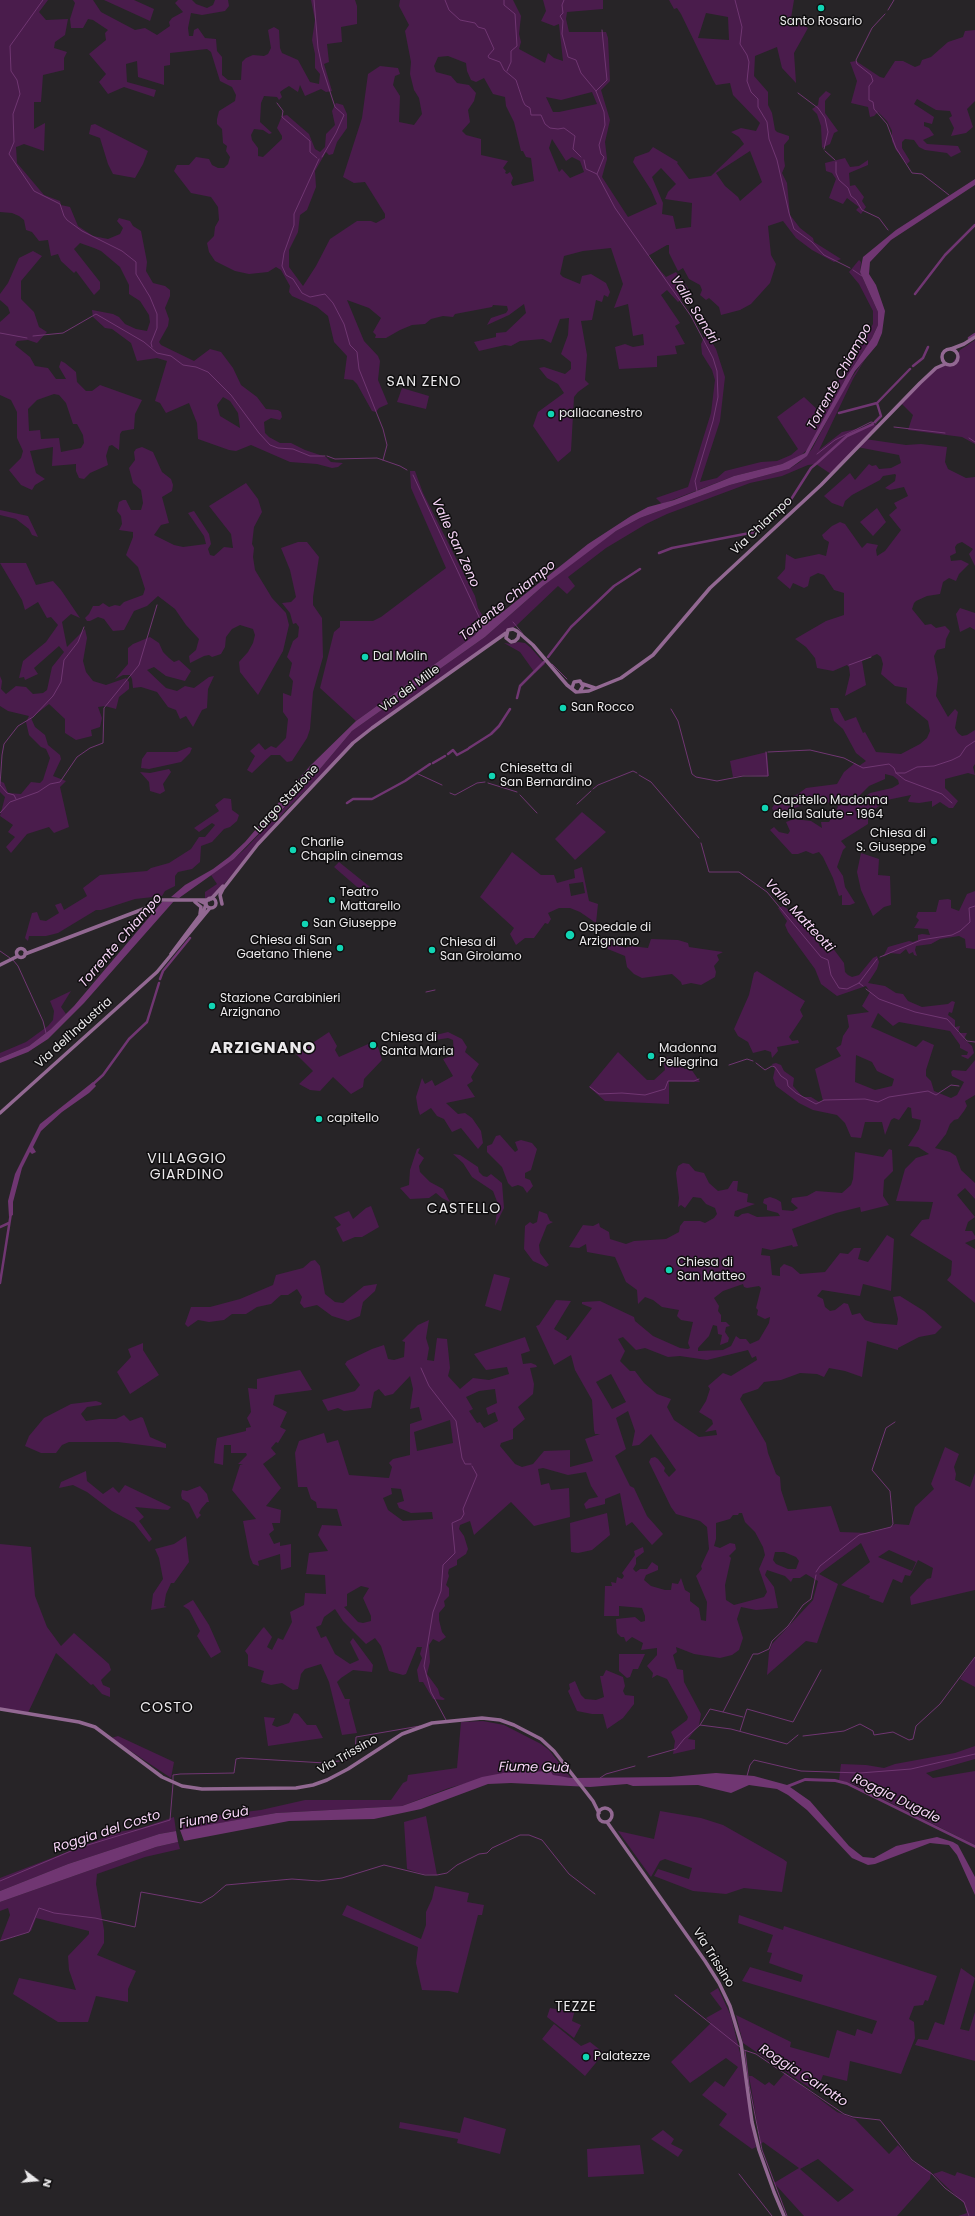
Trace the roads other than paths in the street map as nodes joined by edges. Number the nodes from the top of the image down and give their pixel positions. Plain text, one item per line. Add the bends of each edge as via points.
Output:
1 (975, 337) edge
2 (964, 344) junction
3 (951, 349) junction
4 (958, 354) junction
5 (942, 357) junction
6 (946, 364) junction
7 (936, 368) junction
8 (506, 633) junction
9 (519, 633) junction
10 (497, 640) junction
11 (528, 640) junction
12 (509, 641) junction
13 (516, 641) junction
14 (562, 679) junction
15 (574, 682) junction
16 (582, 684) junction
17 (572, 688) junction
18 (596, 688) junction
19 (580, 691) junction
20 (340, 759) joint
21 (249, 855) junction
22 (224, 889) junction
23 (210, 899) junction
24 (192, 901) junction
25 (199, 901) junction
26 (216, 901) junction
27 (206, 904) junction
28 (222, 904) dead end
29 (210, 908) junction
30 (199, 916) junction
31 (25, 952) junction
32 (17, 954) junction
33 (0, 965) edge
34 (161, 967) junction
35 (0, 1113) edge
36 (0, 1709) edge
37 (593, 1801) junction
38 (603, 1809) junction
39 (599, 1813) junction
40 (612, 1817) junction
41 (607, 1822) junction
42 (615, 1831) junction
43 (784, 2216) edge

1 - 2 main road
2 - 3 main road
2 - 4 main road
3 - 4 main road
3 - 5 main road via 944,351
4 - 6 main road via 958,360 954,364
5 - 6 main road
5 - 7 main road
6 - 7 main road
7 - 18 main road, Via Chiampo via 821,485 710,588 652,654 621,678
8 - 9 main road via 513,629
8 - 10 main road, Via dei Mille
8 - 12 main road
9 - 11 main road
9 - 13 main road
10 - 12 main road
10 - 20 main road, Via dei Mille via 372,728
11 - 13 main road
11 - 14 main road
12 - 13 main road
14 - 15 main road
14 - 17 main road
15 - 16 main road
15 - 17 main road
16 - 18 main road
16 - 19 main road
17 - 19 main road via 576,692
18 - 19 main road, Via Chiampo
20 - 21 main road, Largo Stazione via 285,814
21 - 22 main road, Largo Stazione
21 - 23 main road, Largo Stazione
22 - 26 main road, Largo Stazione
22 - 28 main road, Largo Stazione via 220,895
23 - 25 main road
23 - 26 main road
23 - 27 main road, Largo Stazione
24 - 25 main road
24 - 30 main road via 201,907
24 - 31 main road via 160,900 146,908 32,952
25 - 27 main road
26 - 29 main road, Largo Stazione via 215,906
27 - 29 main road
27 - 30 main road, Via dell'Industria
29 - 34 main road, Via dell'Industria
30 - 34 main road, Via dell'Industria
31 - 32 main road via 23,957
31 - 32 main road via 20,948
32 - 33 main road
34 - 35 main road, Via dell'Industria
36 - 37 main road, Via Trissino via 71,1720 95,1727 162,1777 192,1788 264,1789 313,1785 348,1769 402,1734 432,1723 476,1718 500,1720 549,1746
37 - 38 main road, Via Trissino
37 - 39 main road, Via Trissino
38 - 39 main road
38 - 40 main road, Via Trissino via 610,1811
39 - 41 main road, Via Trissino via 600,1820
40 - 41 main road
40 - 42 main road, Via Trissino
41 - 42 main road, Via Trissino
42 - 43 main road, Via Trissino via 705,1961 730,2006 741,2044 752,2122 770,2183

